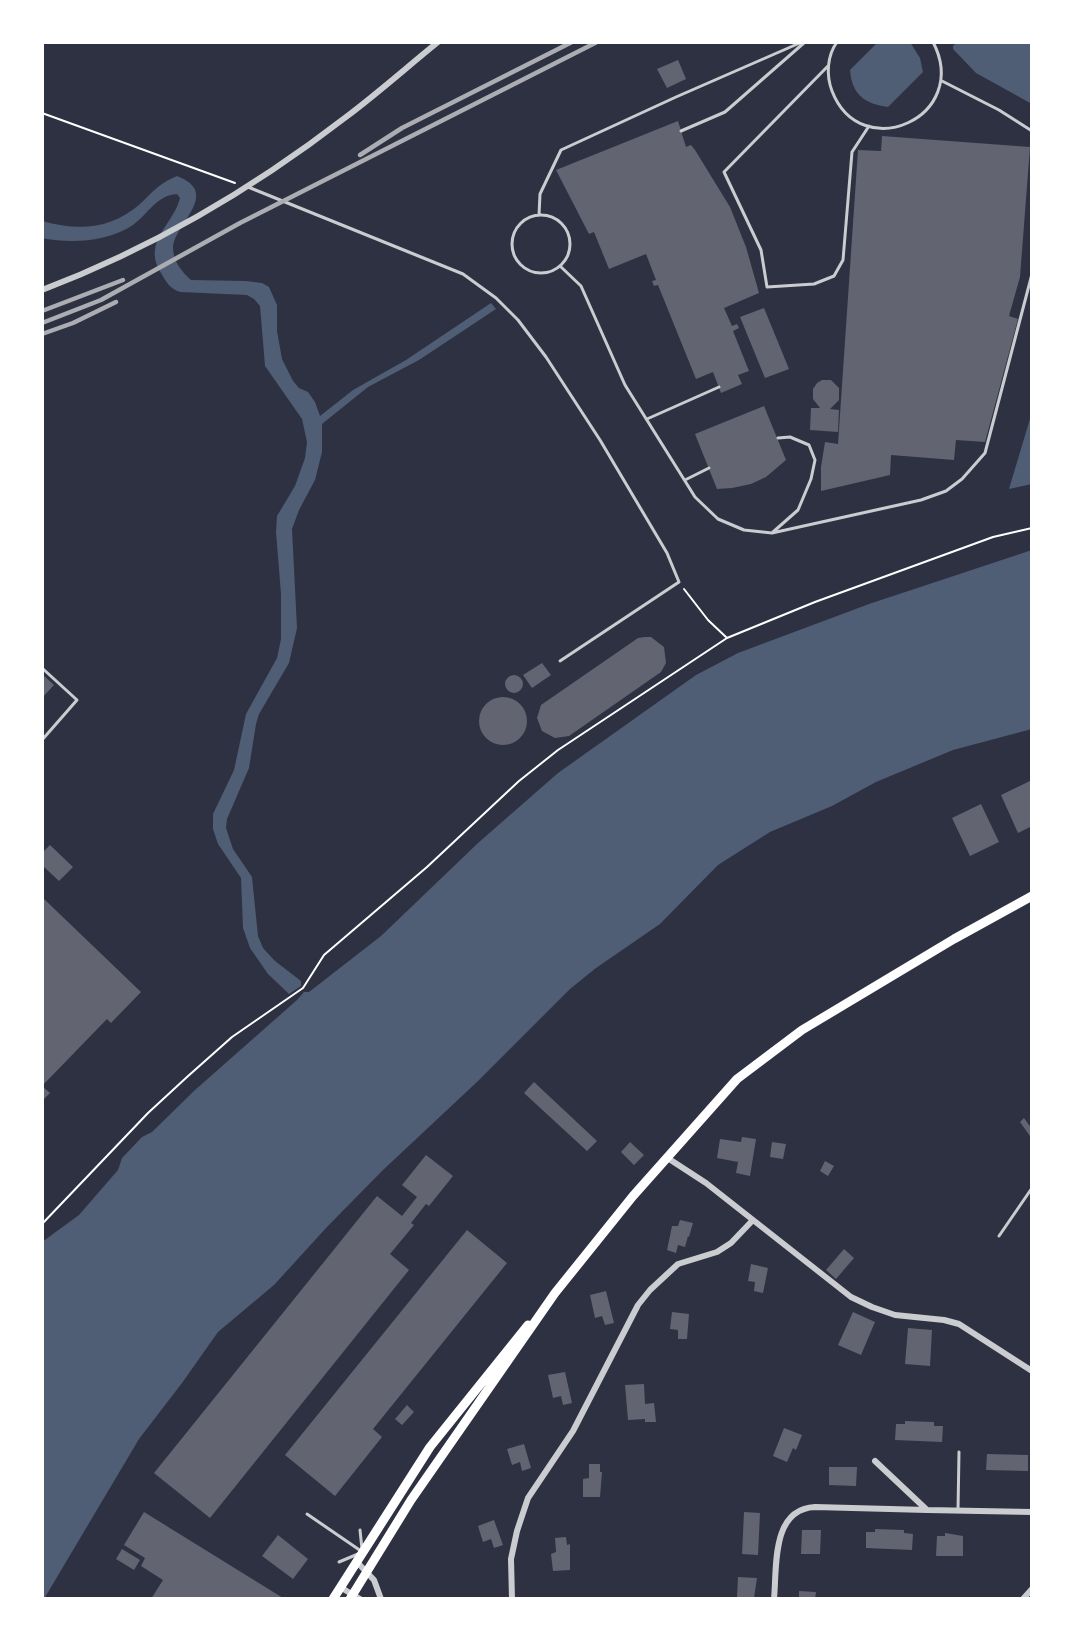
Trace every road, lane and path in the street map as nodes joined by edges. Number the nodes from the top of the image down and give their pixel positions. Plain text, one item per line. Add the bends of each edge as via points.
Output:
1 (438, 42) edge
2 (804, 42) edge
3 (837, 42) edge
4 (933, 42) edge
5 (828, 66) junction
6 (941, 80) junction
7 (42, 113) edge
8 (869, 126) junction
9 (681, 131) dead end
10 (1032, 131) edge
11 (246, 187) junction
12 (539, 215) junction
13 (560, 267) junction
14 (1032, 274) edge
15 (42, 290) edge
16 (719, 387) dead end
17 (647, 419) junction
18 (777, 438) dead end
19 (709, 468) dead end
20 (685, 480) junction
21 (1032, 528) edge
22 (772, 532) junction
23 (679, 582) junction
24 (727, 638) junction
25 (560, 661) dead end
26 (42, 668) edge
27 (42, 740) edge
28 (1032, 897) edge
29 (666, 1157) junction
30 (1032, 1188) edge
31 (752, 1221) junction
32 (42, 1224) edge
33 (999, 1236) dead end
34 (555, 1293) junction
35 (1032, 1371) edge
36 (959, 1452) dead end
37 (875, 1461) dead end
38 (927, 1510) junction
39 (958, 1511) junction
40 (1032, 1512) edge
41 (307, 1514) dead end
42 (360, 1530) dead end
43 (362, 1552) junction
44 (356, 1561) junction
45 (339, 1562) dead end
46 (370, 1575) junction
47 (340, 1587) junction
48 (1032, 1589) edge
49 (354, 1598) edge
50 (333, 1599) edge
51 (381, 1599) edge
52 (512, 1599) edge
53 (774, 1599) edge
54 (1023, 1599) edge

1 - 11 street via 347,117
2 - 9 lane via 725,112
2 - 12 lane via 561,150 540,194
3 - 5 lane
4 - 6 lane via 942,66
5 - 8 lane via 836,102 848,116
5 - 8 lane via 724,172 760,250 767,286 814,284 834,276 843,260 852,153
6 - 8 lane via 937,96 915,121 899,128
6 - 10 lane
7 - 11 path
11 - 15 street via 142,245
11 - 23 lane via 463,274 496,298 546,357 600,440 667,553
12 - 13 lane via 556,220 568,233 569,251
12 - 13 lane via 521,223 515,231 512,250 516,260 531,272 551,272
13 - 17 lane via 581,286 626,385
14 - 22 lane via 985,453 963,479 946,492 921,500
16 - 17 lane
17 - 20 lane
18 - 22 lane via 790,437 809,445 815,460 798,510
19 - 20 lane
20 - 22 lane via 695,497 718,519 744,530
21 - 24 path via 993,537
23 - 24 path
23 - 25 lane
24 - 32 path via 558,750 519,781 428,867 324,955 303,988 232,1037 148,1113
26 - 27 lane via 77,700
28 - 29 main road via 802,1030 737,1079
29 - 31 street via 706,1183
29 - 34 main road
30 - 33 lane
31 - 35 street via 851,1297 895,1315 959,1324
31 - 52 street via 725,1248 685,1261 671,1270 638,1305 573,1431 528,1498 511,1559
34 - 43 main road via 439,1435
34 - 46 main road via 433,1467
36 - 39 lane
37 - 38 street
38 - 39 street
38 - 53 street via 798,1510 781,1535
39 - 40 street
41 - 43 lane
42 - 43 lane
43 - 44 main road
43 - 45 lane
44 - 46 street
44 - 47 main road
46 - 49 main road
46 - 51 street
47 - 49 street
47 - 50 main road
48 - 54 street

